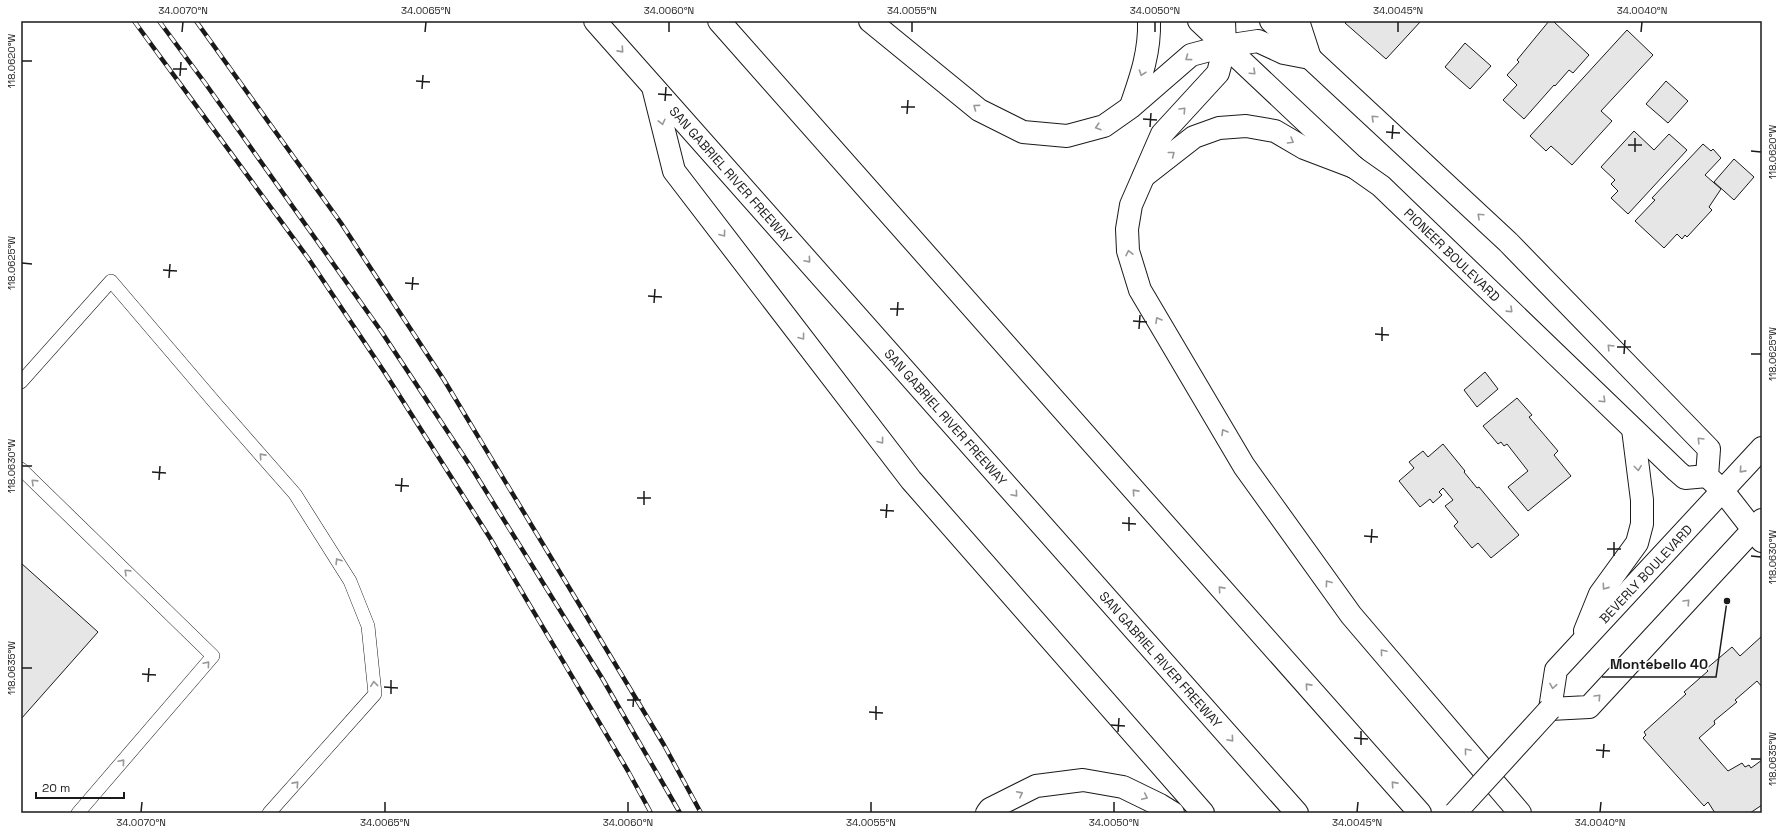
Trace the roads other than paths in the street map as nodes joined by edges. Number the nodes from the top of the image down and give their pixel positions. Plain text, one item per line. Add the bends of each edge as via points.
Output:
1 (595, 21) edge
2 (719, 21) edge
3 (870, 21) edge
4 (1149, 21) edge
5 (1199, 21) edge
6 (1224, 21) edge
7 (1271, 21) edge
8 (1298, 21) edge
9 (1224, 46) junction
10 (1310, 58) junction
11 (653, 84) junction
12 (1131, 107) junction
13 (1354, 167) junction
14 (1141, 178) junction
15 (21, 382) edge
16 (1633, 429) junction
17 (1762, 448) edge
18 (21, 469) edge
19 (1707, 476) junction
20 (1723, 492) junction
21 (1759, 531) edge
22 (1580, 643) junction
23 (1550, 709) junction
24 (78, 813) edge
25 (269, 813) edge
26 (987, 813) edge
27 (1174, 813) edge
28 (1204, 813) edge
29 (1296, 813) edge
30 (1420, 813) edge
31 (1455, 813) edge
32 (1520, 813) edge

1 -> 11 main road, SAN GABRIEL RIVER FREEWAY
30 -> 2 main road
12 -> 3 main road via 1104,126 1067,136 1023,132 979,110
4 -> 12 main road via 1145,64
5 - 9 main road, PIONEER BOULEVARD
6 - 9 main road
7 - 10 main road
8 - 10 main road
9 - 10 main road via 1258,41 1284,53
9 -> 12 main road via 1191,55
9 -> 13 main road, PIONEER BOULEVARD
14 -> 9 main road via 1162,134 1218,73
19 -> 10 main road via 1709,449 1508,242
11 -> 28 main road via 674,171 911,480
11 -> 29 main road, SAN GABRIEL RIVER FREEWAY
14 -> 13 main road via 1194,137 1219,128 1246,126 1274,131 1304,148
13 -> 16 main road, PIONEER BOULEVARD via 1381,186
32 -> 14 main road via 1351,614 1244,466 1186,369 1140,290 1128,251 1127,229 1131,205
25 -> 15 lane via 375,694 368,626 350,581 295,494 111,281
16 - 19 main road, PIONEER BOULEVARD via 1685,478
16 -> 22 main road via 1642,500 1642,524 1637,543 1600,594
17 -> 20 main road, BEVERLY BOULEVARD
24 -> 18 lane via 213,656
19 - 20 main road
20 - 21 main road
20 - 22 main road, BEVERLY BOULEVARD
23 -> 21 main road via 1589,707
22 -> 23 main road, BEVERLY BOULEVARD via 1556,670
23 - 31 main road, bridge
26 -> 27 main road via 990,809 1036,786 1084,780 1123,787

